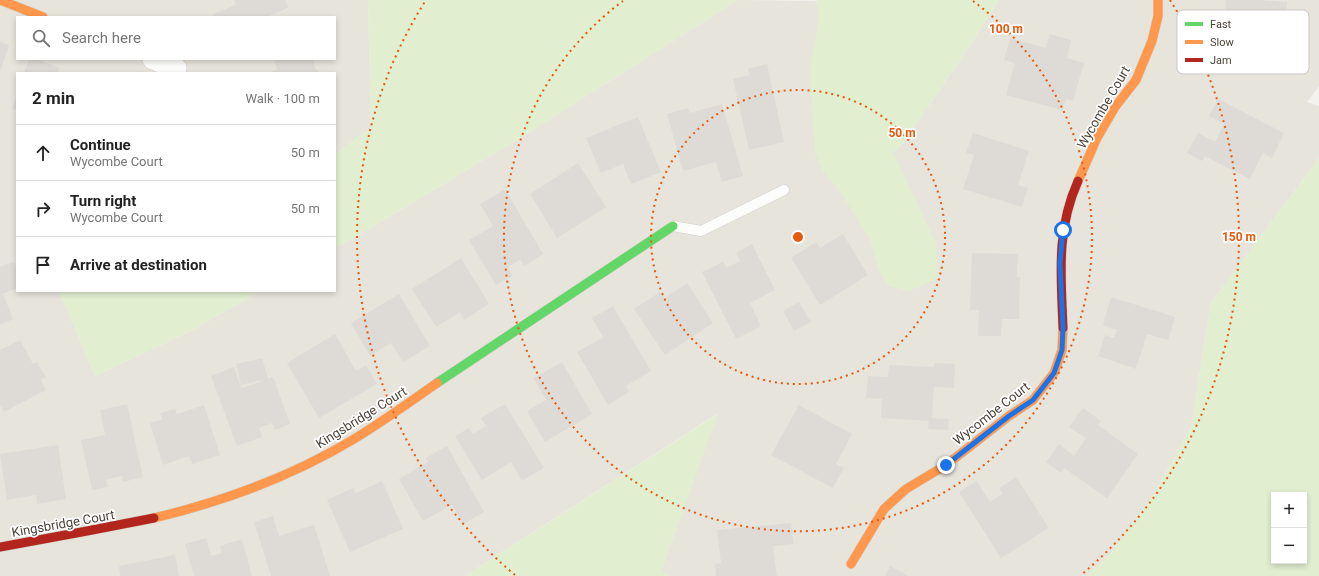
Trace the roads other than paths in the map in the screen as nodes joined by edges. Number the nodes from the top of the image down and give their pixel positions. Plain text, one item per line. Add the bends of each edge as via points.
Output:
1 (0, 0) edge
2 (1158, 0) edge
3 (40, 16) edge
4 (156, 60) edge
5 (176, 68) dead end
6 (784, 190) dead end
7 (673, 226) joint
8 (0, 547) edge
9 (851, 564) dead end

1 - 3 street
2 - 9 street, Wycombe Court via 1158,16 1152,41 1136,80 1115,107 1097,138 1070,199 1063,230 1060,263 1062,350 1054,373 1033,400 946,465 906,489 884,509
4 - 5 street
6 - 7 lane via 701,231
7 - 8 street, Kingsbridge Court via 354,439 315,461 231,496 173,513 125,525

